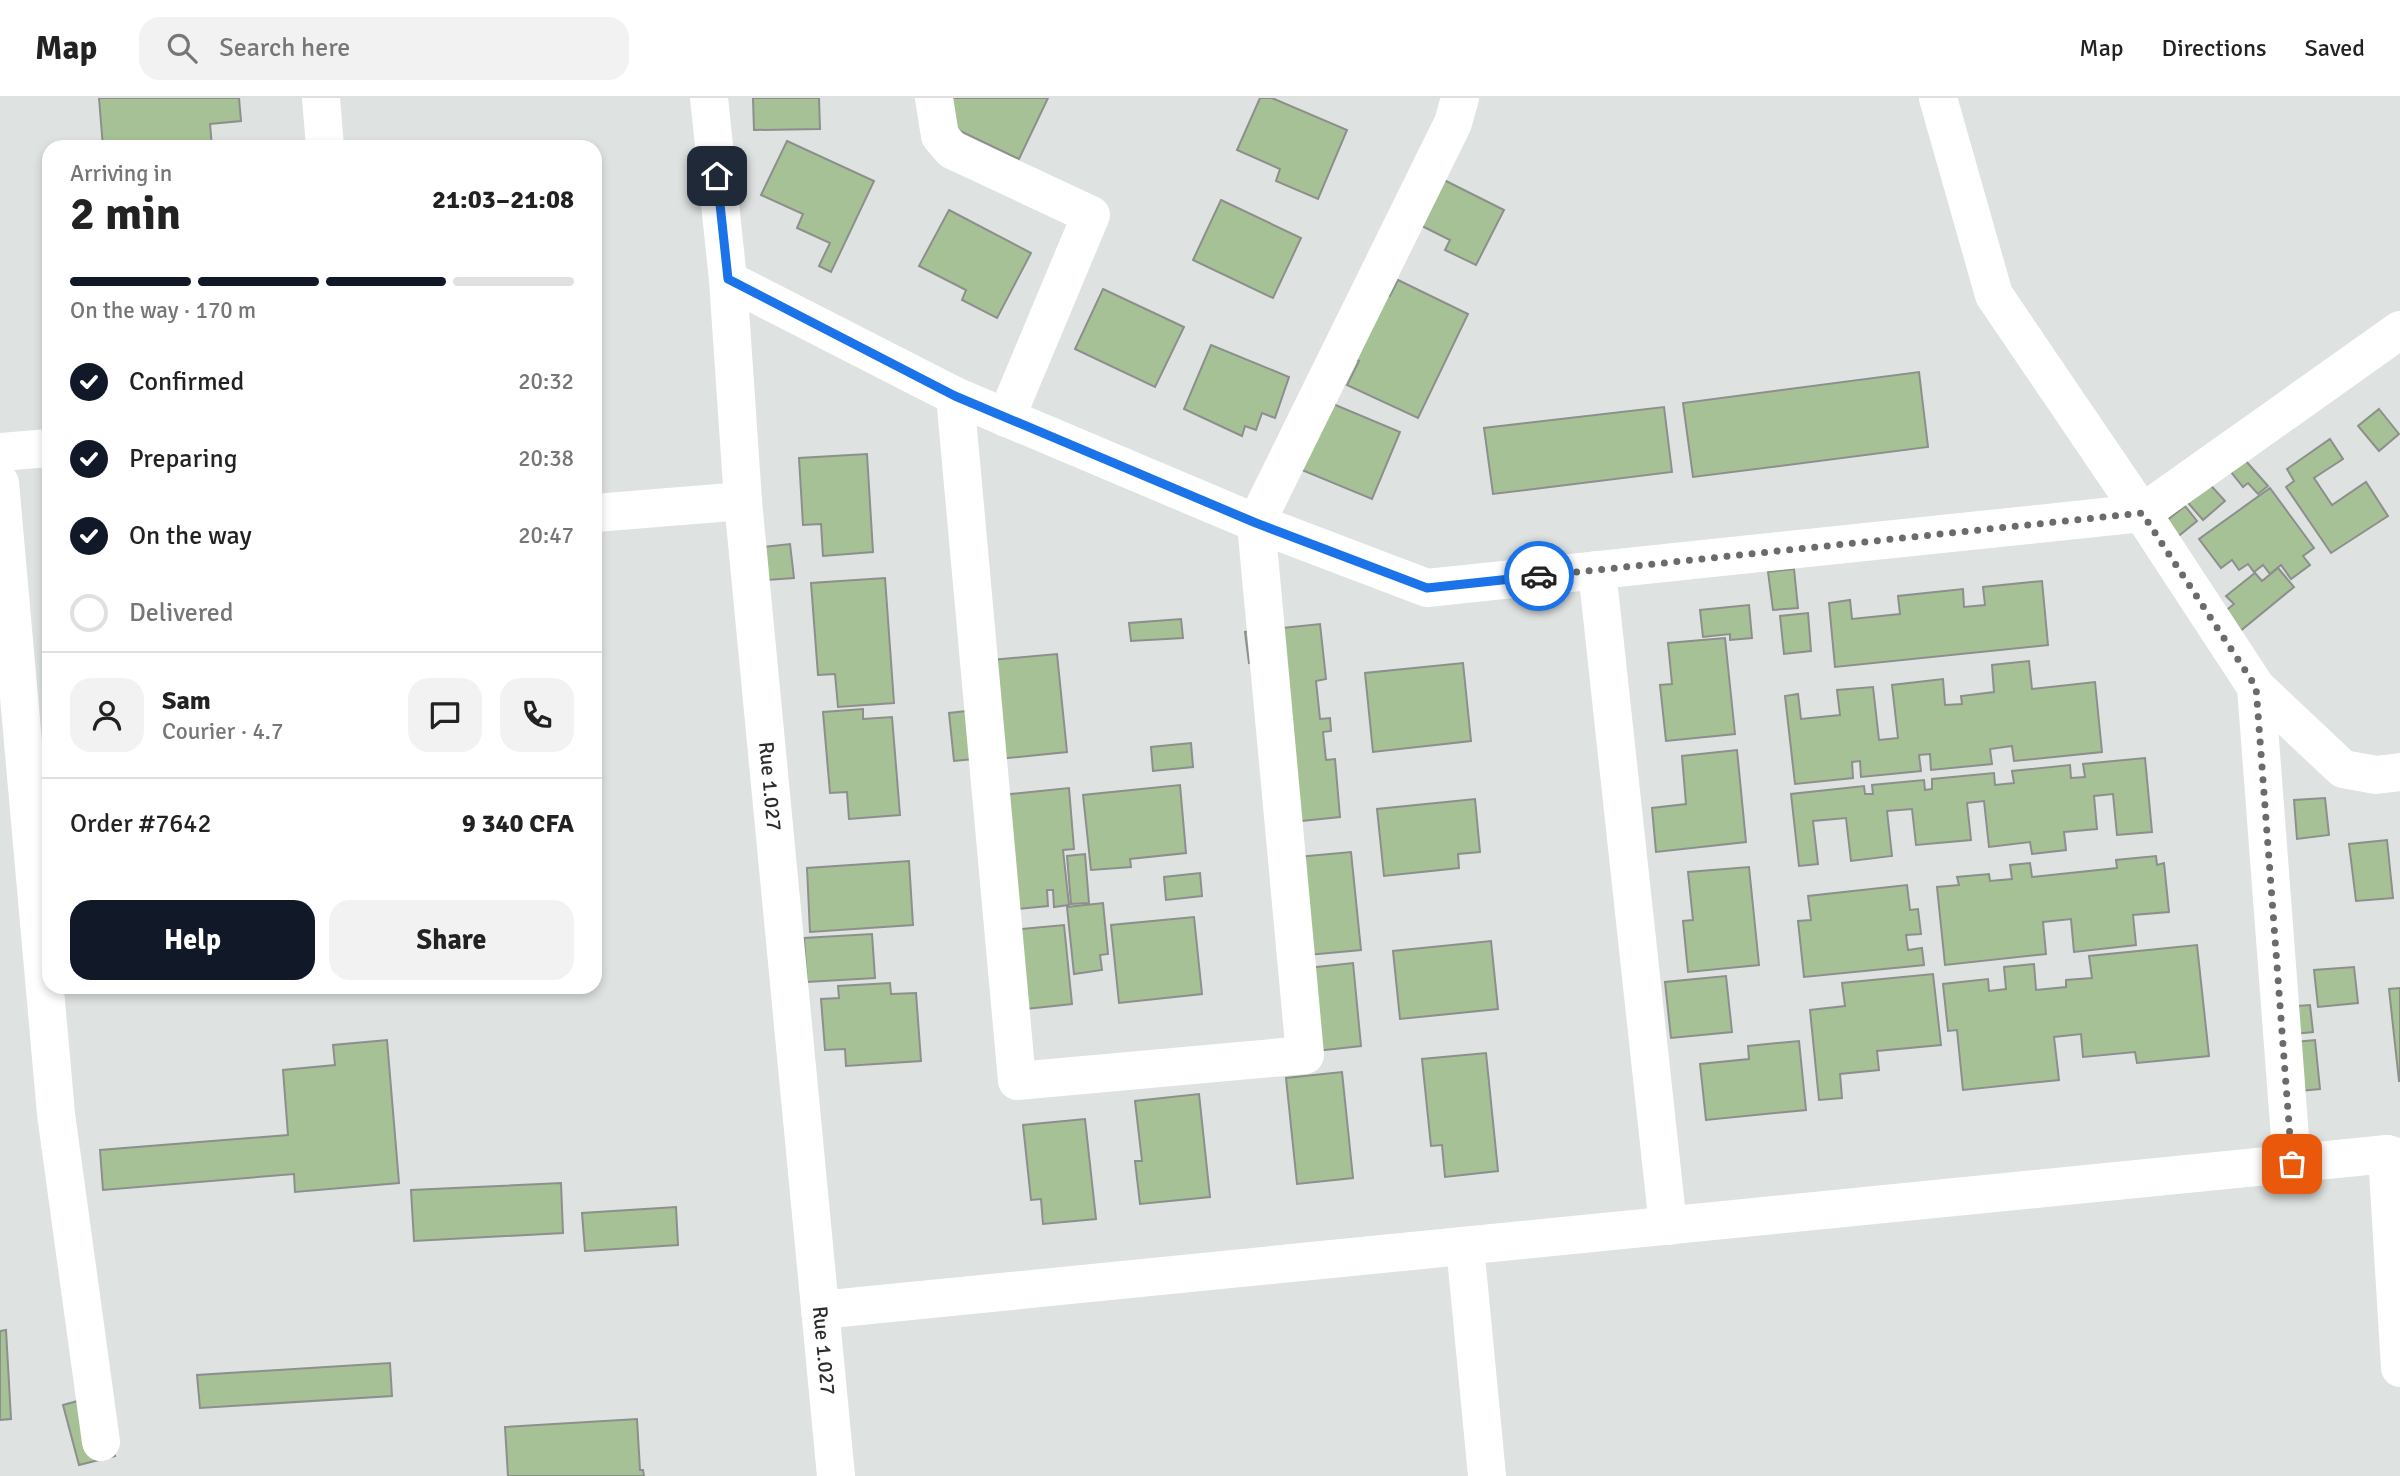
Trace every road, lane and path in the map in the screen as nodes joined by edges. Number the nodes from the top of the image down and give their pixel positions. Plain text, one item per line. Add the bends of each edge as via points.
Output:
1 (321, 98) edge
2 (709, 98) edge
3 (933, 98) edge
4 (1460, 98) edge
5 (1938, 98) edge
6 (325, 140) edge
7 (728, 279) junction
8 (2400, 330) edge
9 (955, 396) junction
10 (1006, 418) junction
11 (42, 449) edge
12 (0, 452) edge
13 (0, 483) edge
14 (743, 501) junction
15 (602, 512) edge
16 (2142, 513) junction
17 (1256, 523) junction
18 (1597, 570) junction
19 (2256, 687) junction
20 (2400, 772) edge
21 (13, 791) edge
22 (2394, 1156) edge
23 (2292, 1164) junction
24 (1668, 1226) junction
25 (1465, 1246) junction
26 (820, 1310) junction
27 (2400, 1368) edge
28 (100, 1442) dead end
29 (836, 1476) edge
30 (1487, 1476) edge

1 - 6 street
2 - 7 street, Rue 1.027
3 - 10 street via 940,136 952,150 1091,215
4 - 17 street via 1453,123
5 - 16 street via 1994,295
7 - 9 street
7 - 14 street, Rue 1.027
8 - 16 street
9 - 10 street
9 - 17 street via 1017,1081 1305,1055
10 - 17 street
11 - 12 street
13 - 21 street
14 - 15 street
14 - 26 street, Rue 1.027
16 - 18 street
16 - 19 street
17 - 18 street via 1427,588
18 - 24 street
19 - 20 street via 2343,769 2376,775
19 - 23 street
21 - 28 street
22 - 23 street
22 - 27 street
23 - 24 street
24 - 25 street
25 - 26 street
25 - 30 street
26 - 29 street, Rue 1.027

